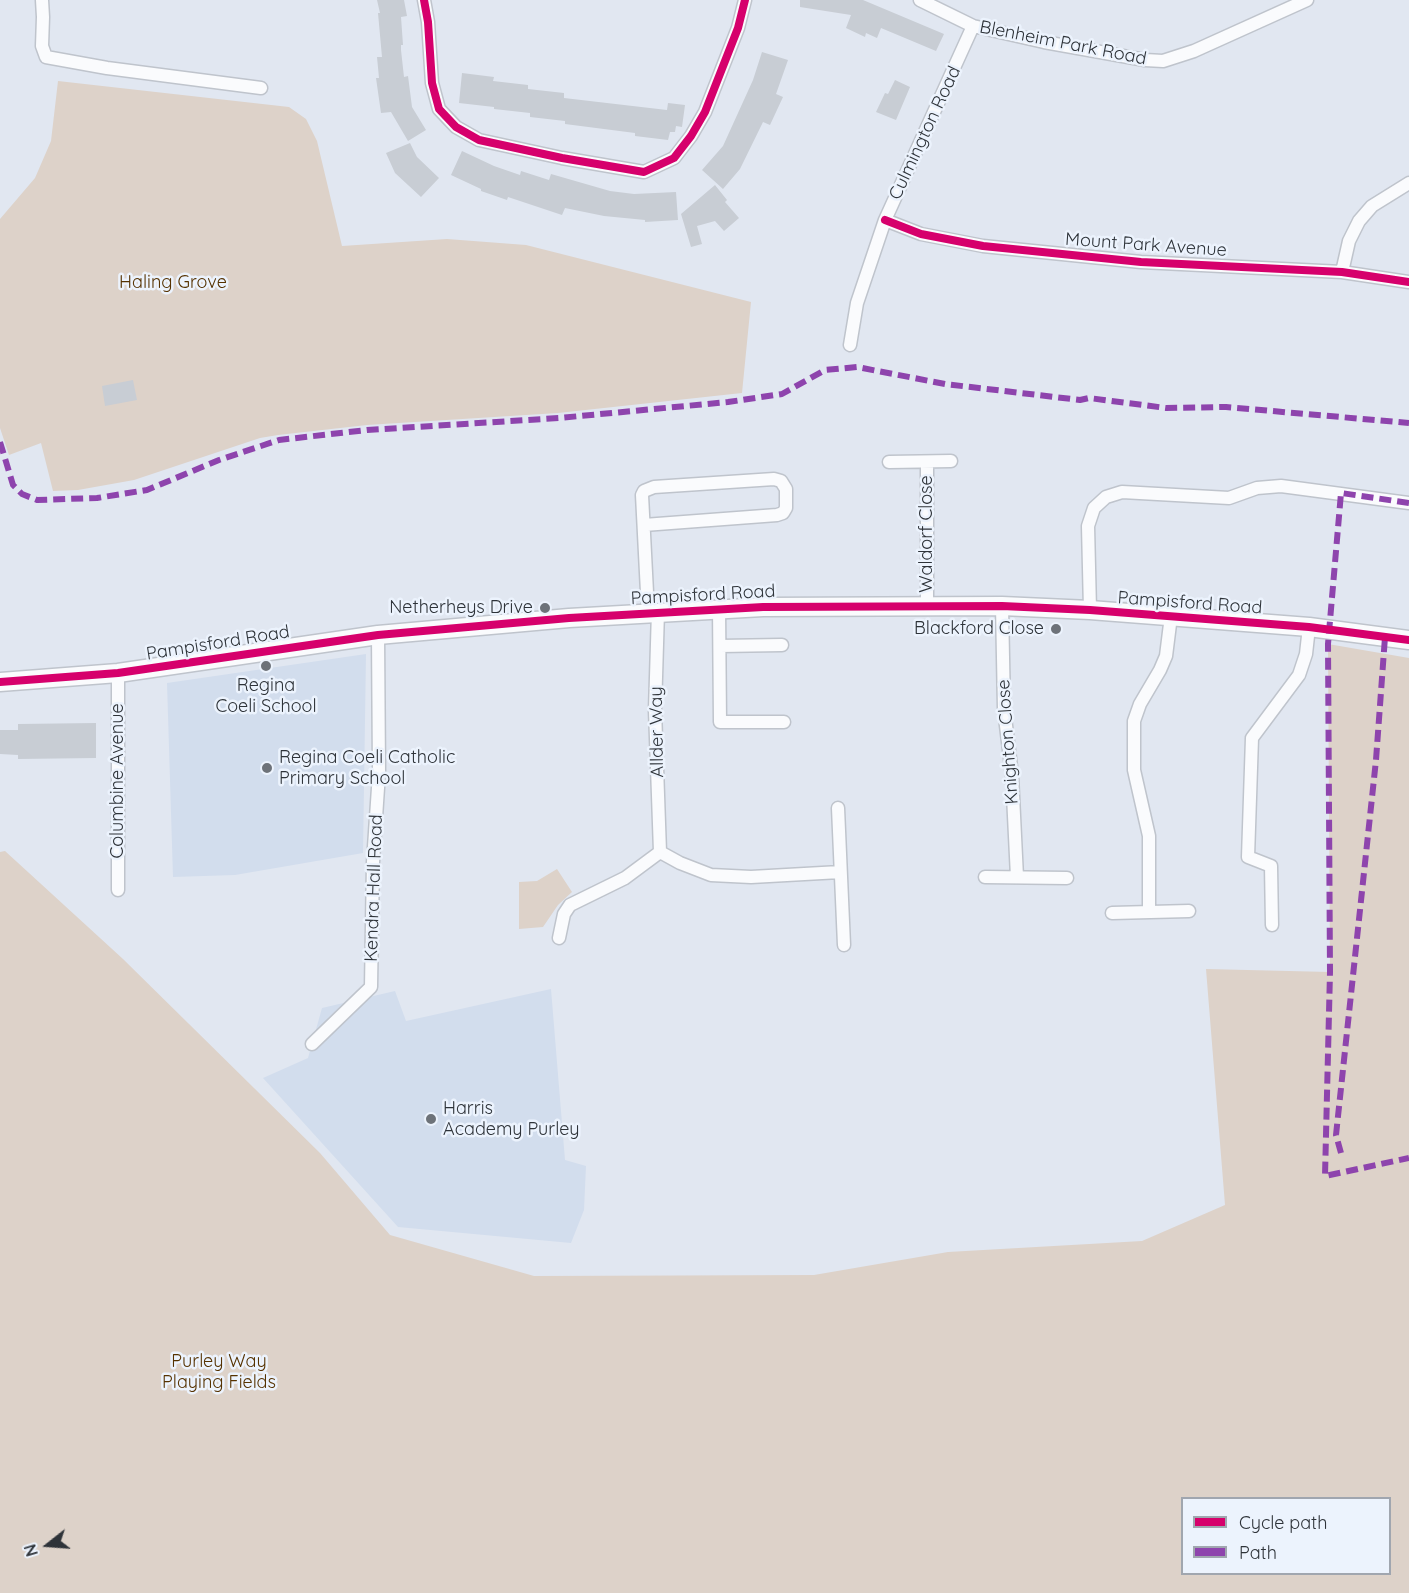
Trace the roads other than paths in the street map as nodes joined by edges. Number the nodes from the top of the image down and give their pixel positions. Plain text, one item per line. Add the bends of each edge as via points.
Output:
1 (42, 0) edge
2 (424, 0) edge
3 (745, 0) edge
4 (920, 0) edge
5 (1307, 0) edge
6 (973, 26) junction
7 (261, 88) dead end
8 (1409, 183) edge
9 (885, 220) junction
10 (1342, 272) junction
11 (1409, 282) edge
12 (850, 345) dead end
13 (951, 461) dead end
14 (889, 462) dead end
15 (927, 462) junction
16 (1409, 503) edge
17 (644, 525) junction
18 (927, 605) junction
19 (1002, 606) junction
20 (719, 608) junction
21 (1090, 610) junction
22 (653, 612) junction
23 (1171, 616) junction
24 (1309, 627) junction
25 (378, 635) junction
26 (1409, 640) edge
27 (782, 645) dead end
28 (720, 646) junction
29 (118, 673) junction
30 (0, 682) edge
31 (784, 723) dead end
32 (838, 808) dead end
33 (660, 852) junction
34 (840, 872) junction
35 (986, 877) dead end
36 (1017, 877) junction
37 (1067, 878) dead end
38 (118, 890) dead end
39 (1149, 911) junction
40 (1189, 911) dead end
41 (1112, 913) dead end
42 (1272, 925) dead end
43 (558, 938) dead end
44 (844, 945) dead end
45 (312, 1044) dead end

1 - 7 street via 42,46 46,57
2 - 3 street via 432,83 440,109 456,127 479,140 644,172 674,158 691,136 705,112
4 - 6 street, Blenheim Park Road
5 - 6 street, Blenheim Park Road via 1163,61
6 - 9 street, Culmington Road
8 - 10 street via 1372,206 1359,221 1349,241
9 - 10 street, Mount Park Avenue via 921,234 1039,253
9 - 12 street, Culmington Road via 858,303
10 - 11 street, Mount Park Avenue
13 - 15 street, Waldorf Close
14 - 15 street, Waldorf Close
15 - 18 street, Waldorf Close
16 - 21 street via 1281,486 1257,488 1229,498 1122,492 1106,496 1094,508 1088,526
17 - 17 street via 777,515 785,511 784,483 774,479 647,489 642,495
17 - 22 street
18 - 19 street, Pampisford Road
18 - 20 street, Pampisford Road
19 - 21 street, Pampisford Road
19 - 36 street, Knighton Close via 1004,709
20 - 22 street, Pampisford Road
20 - 28 street
21 - 23 street, Pampisford Road
22 - 25 street, Pampisford Road
22 - 33 street, Allder Way
23 - 24 street, Pampisford Road
23 - 39 street via 1166,656 1134,720 1134,770 1149,836
24 - 26 street, Pampisford Road
24 - 42 street via 1299,675 1252,738 1248,857 1271,866
25 - 29 street, Pampisford Road
25 - 45 street, Kendra Hall Road via 379,773 370,987
27 - 28 street
28 - 31 street via 720,722
29 - 30 street, Pampisford Road
29 - 38 street, Columbine Avenue
32 - 34 street
33 - 34 street via 711,876
33 - 43 street via 625,878 570,905
34 - 44 street
35 - 36 street
36 - 37 street
39 - 40 street
39 - 41 street

